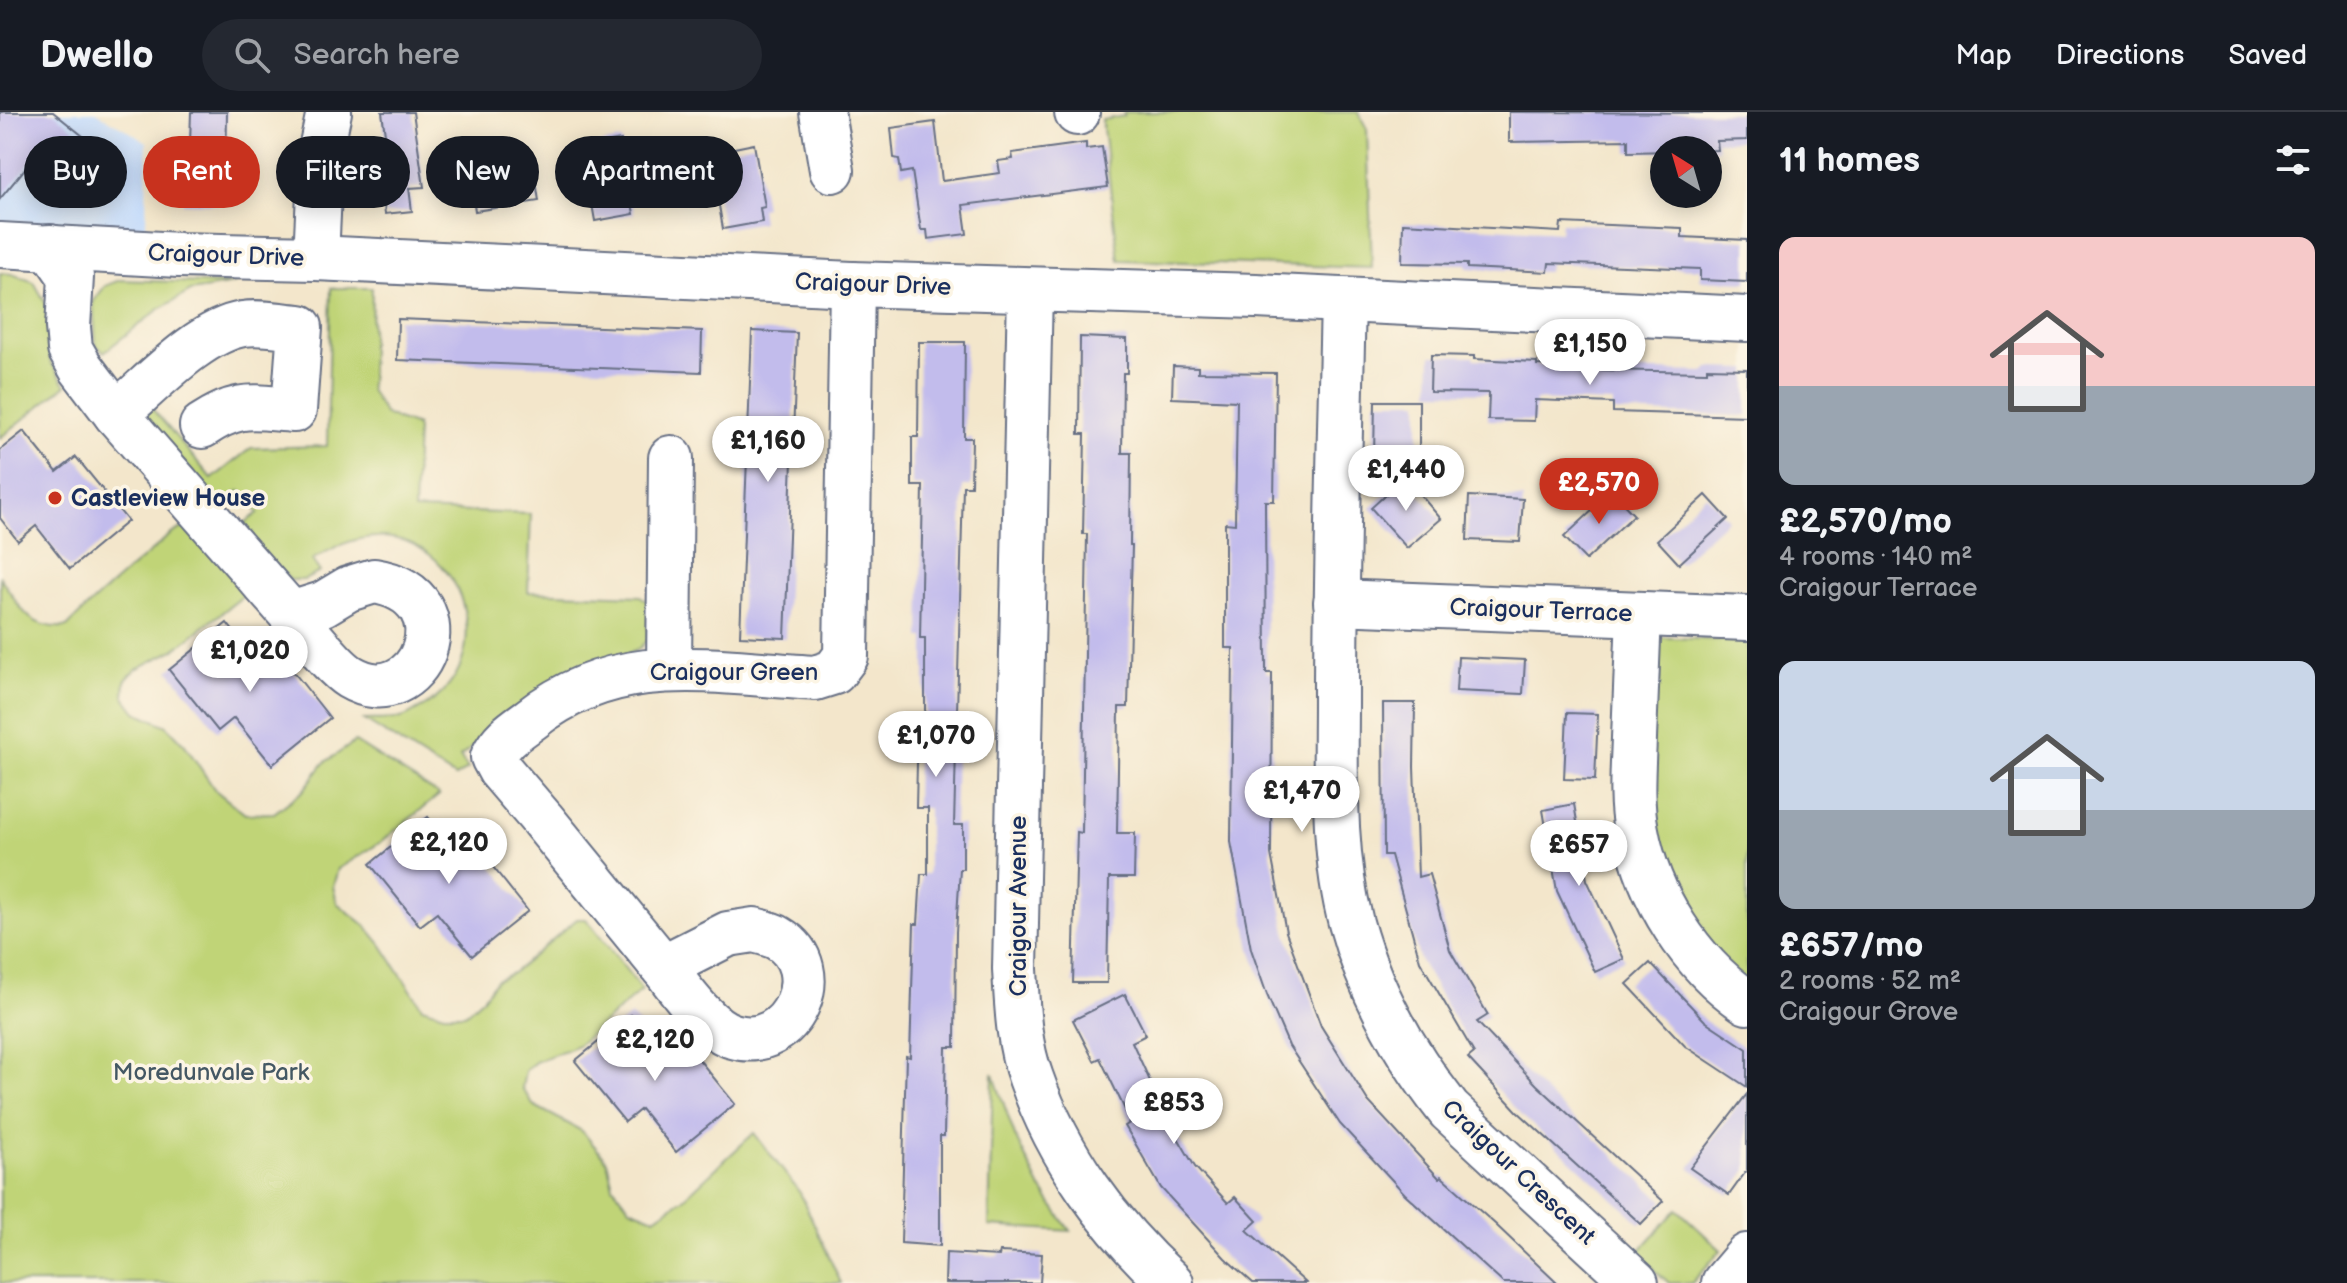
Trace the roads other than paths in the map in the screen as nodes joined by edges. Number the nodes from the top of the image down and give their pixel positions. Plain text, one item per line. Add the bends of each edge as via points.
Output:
1 (329, 112) edge
2 (822, 112) edge
3 (832, 170) dead end
4 (0, 245) edge
5 (50, 247) junction
6 (316, 258) junction
7 (852, 284) junction
8 (1030, 290) junction
9 (1343, 300) junction
10 (1747, 319) edge
11 (116, 414) junction
12 (202, 426) dead end
13 (671, 458) dead end
14 (1336, 602) junction
15 (291, 614) dead end
16 (1639, 614) junction
17 (1747, 618) edge
18 (669, 669) junction
19 (663, 967) dead end
20 (1747, 1002) edge
21 (1747, 1256) edge
22 (1171, 1283) edge
23 (1636, 1283) edge
24 (1724, 1283) edge

1 - 6 street via 321,149
2 - 3 street
4 - 5 street, Craigour Drive
5 - 6 street, Craigour Drive
5 - 11 street via 71,277 70,349
6 - 7 street, Craigour Drive
7 - 8 street, Craigour Drive
7 - 18 street, Craigour Green via 846,656 834,672 815,678
8 - 9 street, Craigour Drive
8 - 22 street, Craigour Avenue via 1015,954 1018,1021 1030,1076 1069,1159 1127,1239
9 - 10 street, Craigour Drive
9 - 14 street, Craigour Crescent
11 - 12 street via 220,332 244,324 300,327 294,410 246,406 223,412
11 - 15 street
13 - 18 street via 653,505
14 - 16 street, Craigour Terrace
14 - 23 street, Craigour Crescent via 1338,849 1351,923 1376,993 1404,1047 1449,1110
16 - 17 street, Craigour Terrace
16 - 20 street via 1633,807 1641,852 1659,897 1689,947
18 - 19 street, Craigour Green via 628,673 567,695 499,744 493,757
21 - 24 street

